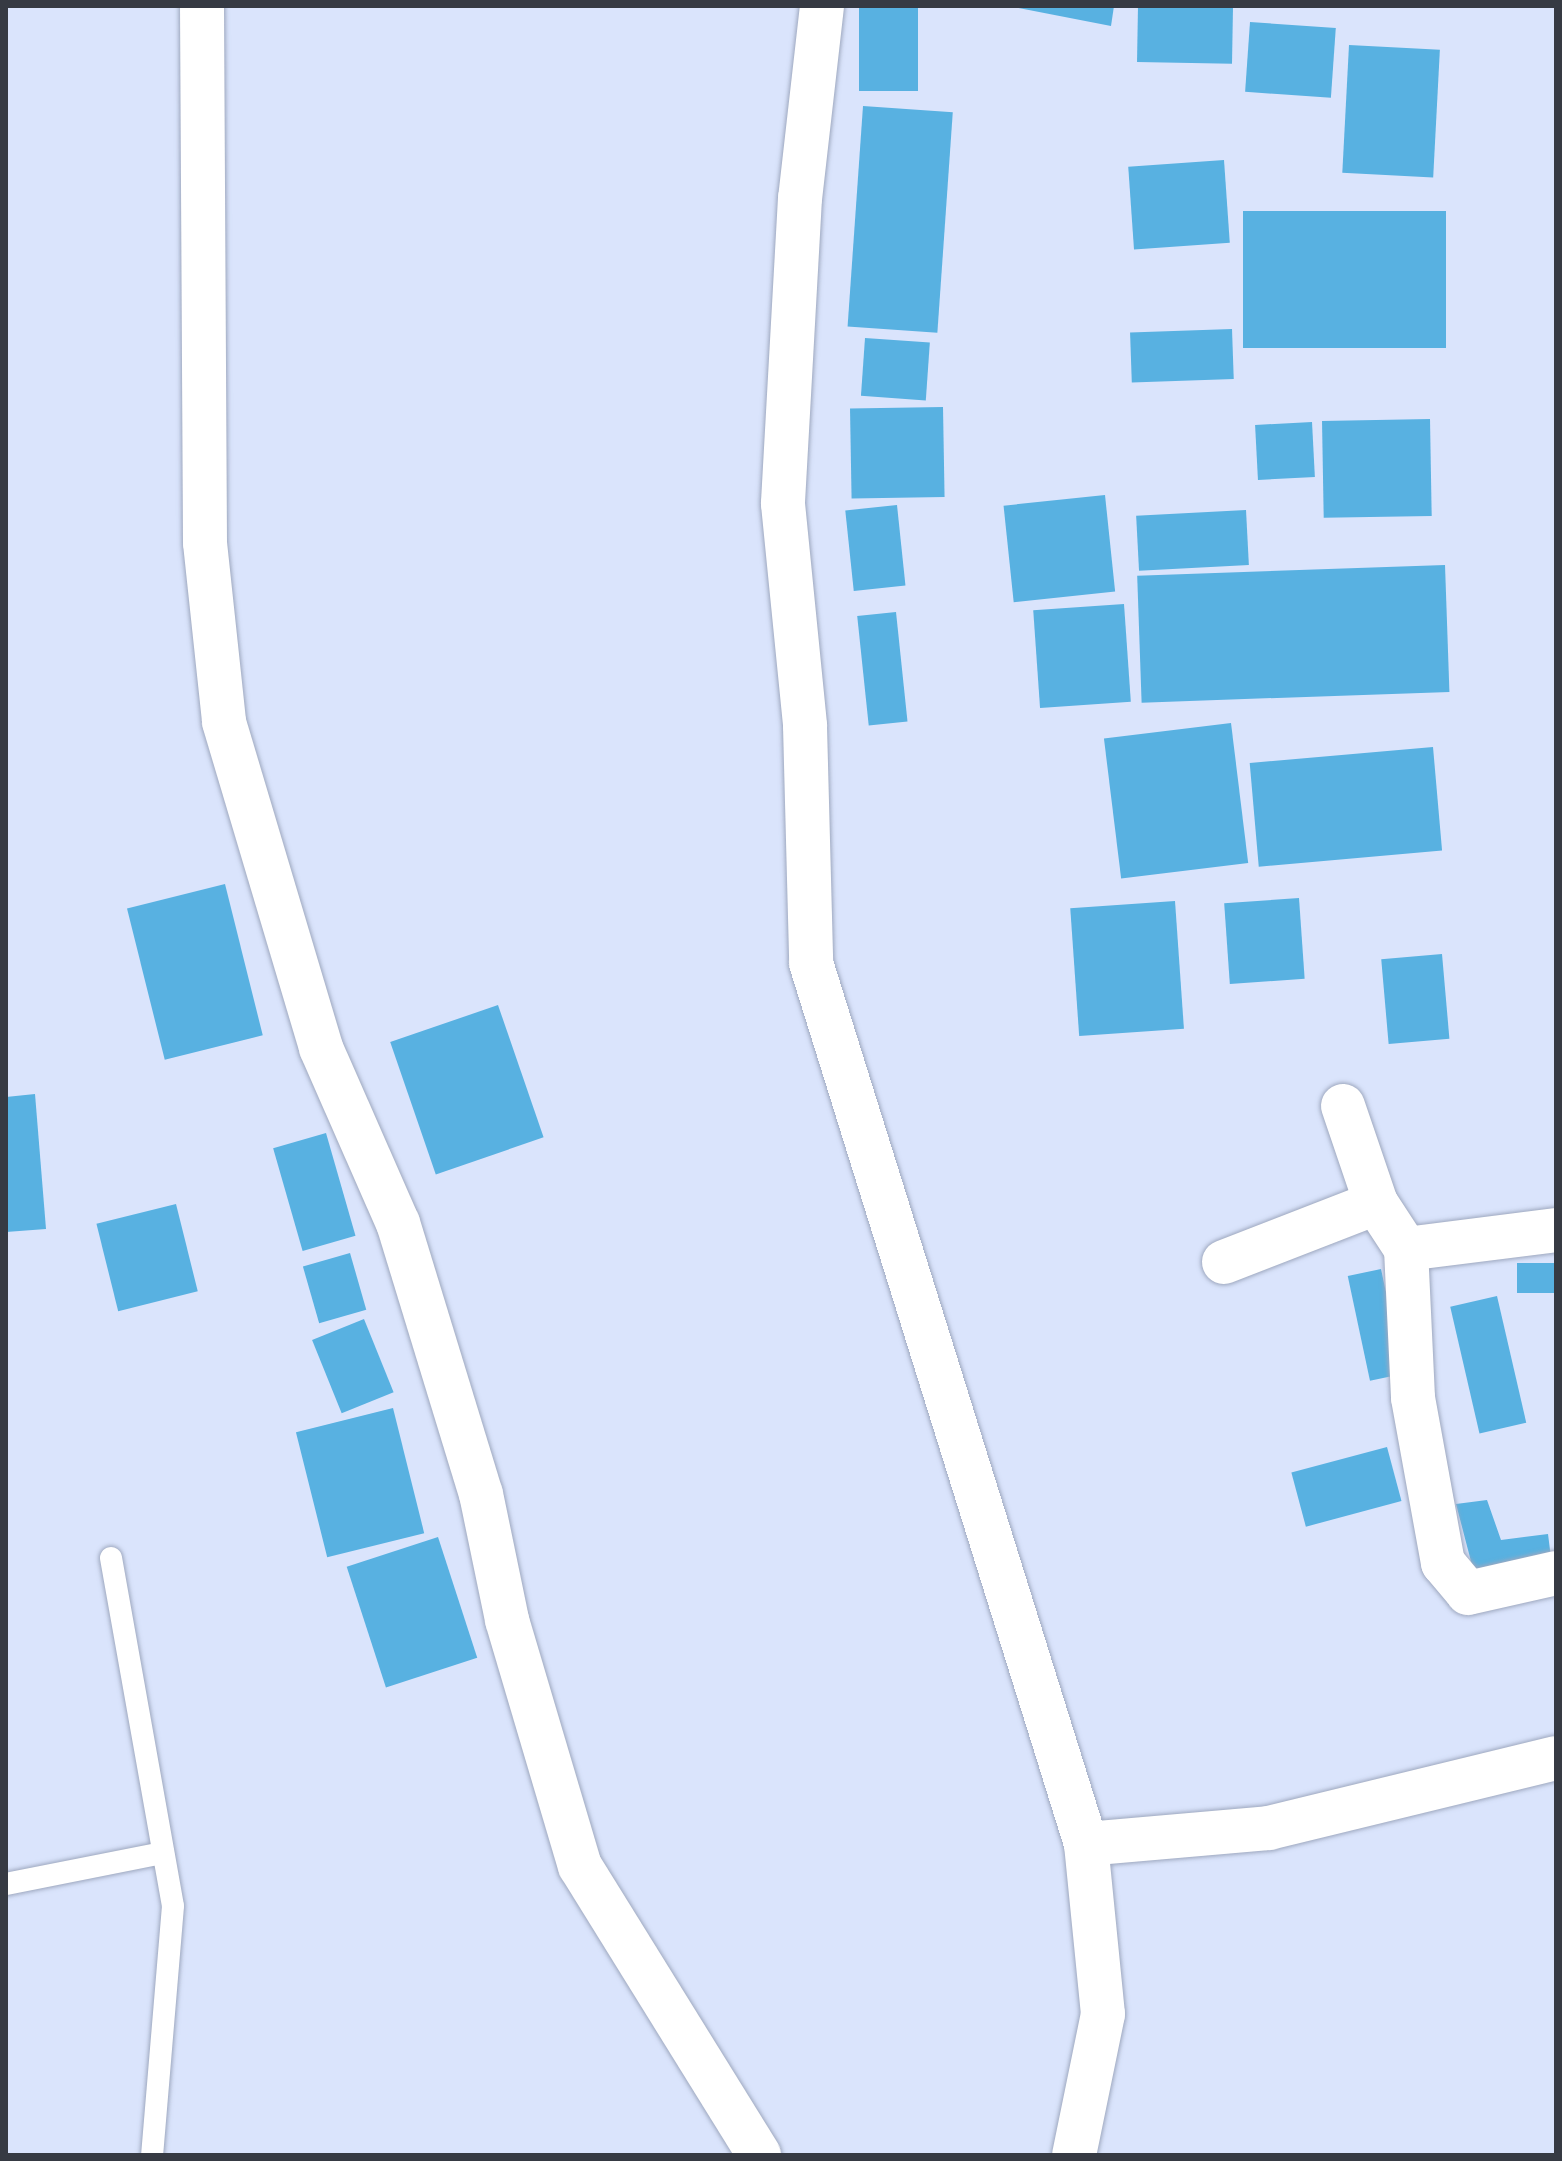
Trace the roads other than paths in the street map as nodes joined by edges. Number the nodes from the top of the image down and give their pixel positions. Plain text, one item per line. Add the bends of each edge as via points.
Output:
1 (202, 6) edge
2 (822, 6) edge
3 (1343, 1106) dead end
4 (1376, 1203) junction
5 (1556, 1230) edge
6 (1406, 1249) junction
7 (1224, 1262) dead end
8 (111, 1558) dead end
9 (1556, 1573) edge
10 (1556, 1758) edge
11 (1086, 1844) junction
12 (163, 1853) junction
13 (6, 1884) edge
14 (152, 2155) edge
15 (759, 2155) edge
16 (1074, 2155) edge

1 - 15 street via 205,543 224,722 321,1048 398,1223 481,1494 507,1620 580,1866
2 - 11 street via 800,198 783,504 805,726 811,963
3 - 4 street
4 - 6 street
4 - 7 street
5 - 6 street
6 - 9 street via 1413,1398 1443,1563 1468,1593
8 - 12 lane
10 - 11 street via 1269,1828
11 - 16 street via 1103,2014
12 - 13 lane
12 - 14 lane via 173,1906 169,2016

